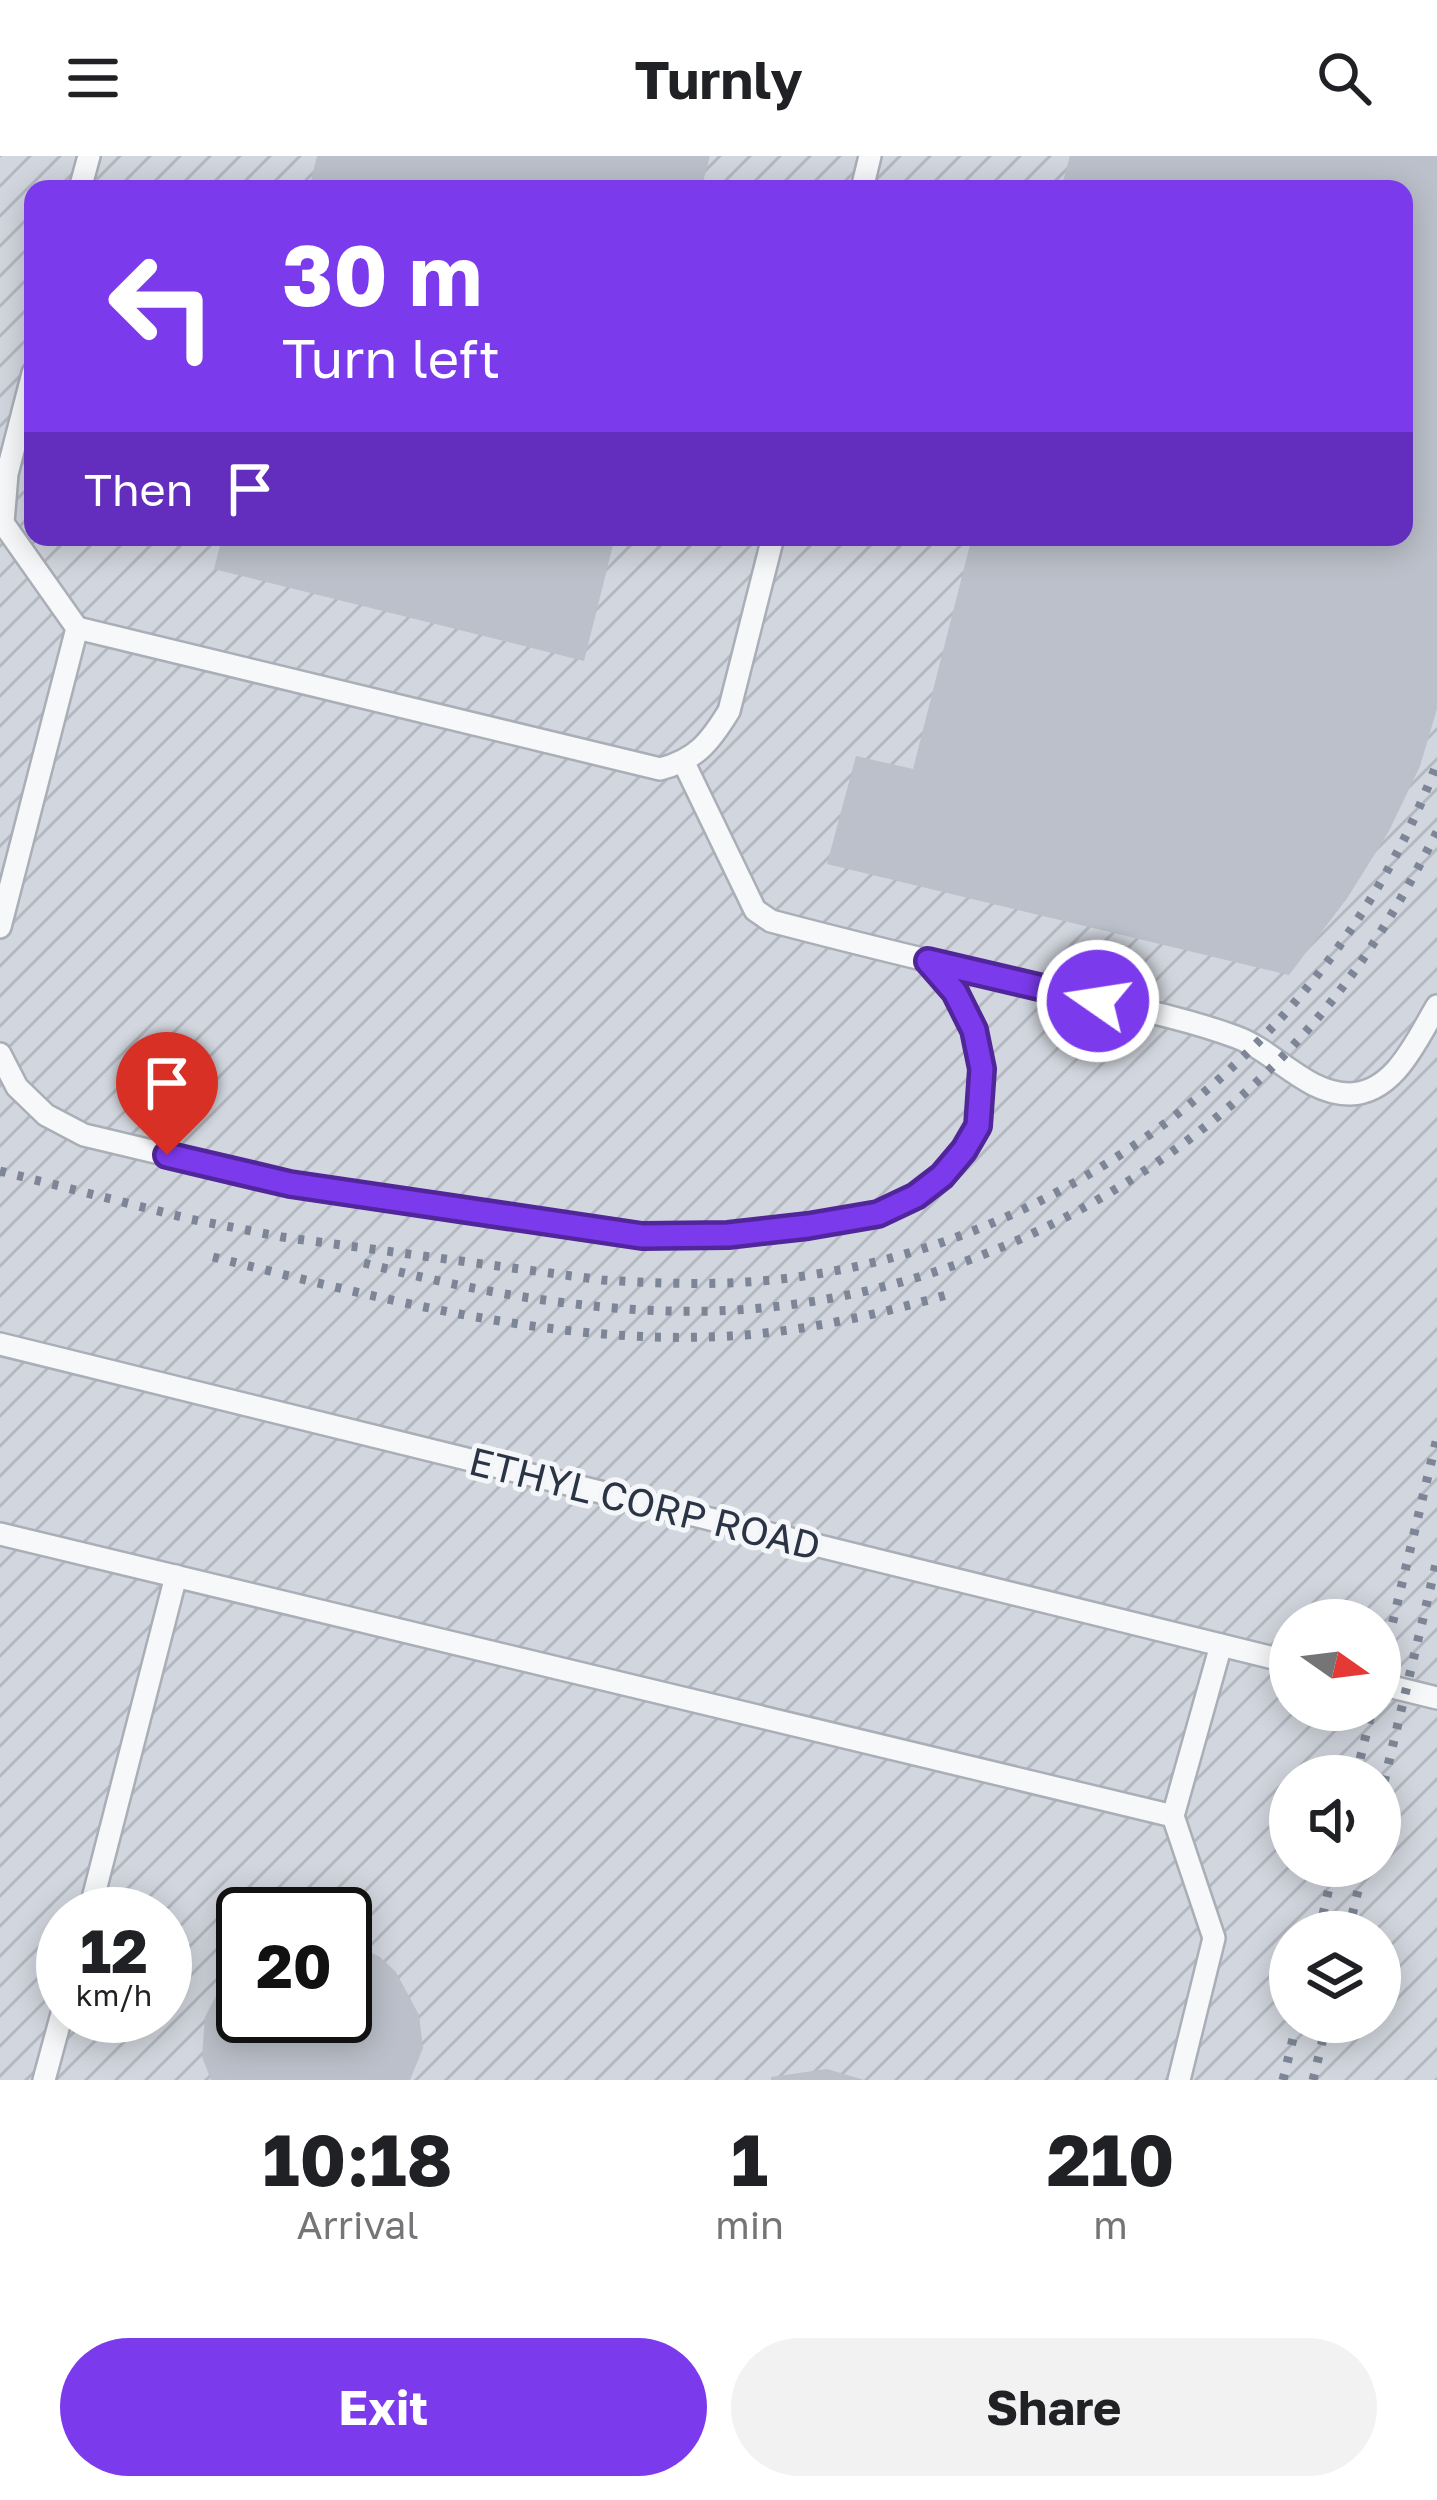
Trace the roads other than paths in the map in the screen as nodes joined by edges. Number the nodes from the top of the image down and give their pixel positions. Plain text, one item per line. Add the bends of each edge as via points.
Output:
1 (24, 408) edge
2 (1, 523) edge
3 (771, 546) edge
4 (76, 628) junction
5 (684, 763) junction
6 (0, 927) edge
7 (928, 961) junction
8 (1437, 1006) edge
9 (0, 1054) edge
10 (0, 1344) edge
11 (0, 1534) edge
12 (176, 1576) junction
13 (1221, 1645) junction
14 (1269, 1657) edge
15 (1401, 1689) edge
16 (1437, 1697) edge
17 (1173, 1816) junction
18 (96, 1887) edge
19 (54, 2043) edge
20 (44, 2080) edge
21 (1179, 2080) edge

1 - 2 lane
2 - 4 lane
3 - 5 lane via 729,711
4 - 5 lane via 636,765
4 - 6 lane
5 - 7 lane via 755,910 771,921
7 - 8 lane via 1232,1035 1300,1077 1353,1094 1398,1069
7 - 9 lane via 974,1030 982,1069 978,1126 964,1150 916,1196 878,1214 728,1235 642,1236 441,1208 290,1184 85,1135 17,1087
10 - 13 lane, ETHYL CORP ROAD
11 - 12 lane
12 - 17 lane
12 - 18 lane
13 - 14 lane, ETHYL CORP ROAD
13 - 17 lane
15 - 16 lane
17 - 21 lane via 1214,1938
19 - 20 lane

